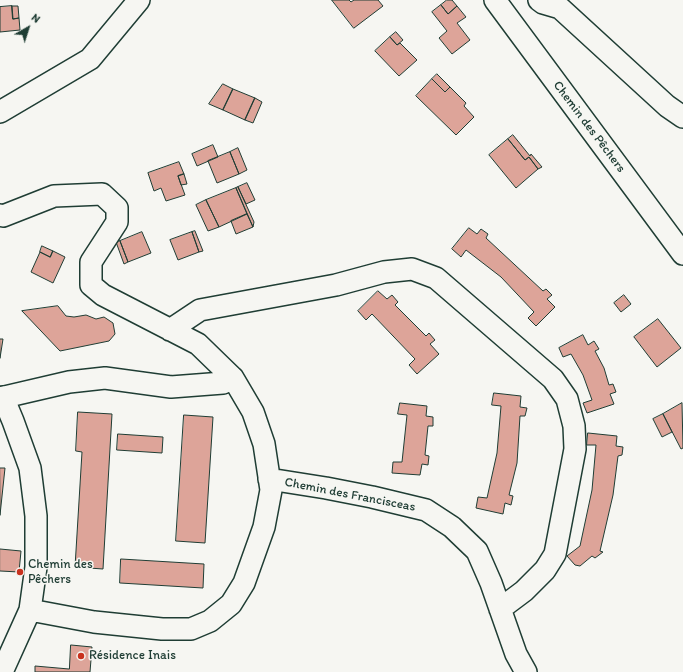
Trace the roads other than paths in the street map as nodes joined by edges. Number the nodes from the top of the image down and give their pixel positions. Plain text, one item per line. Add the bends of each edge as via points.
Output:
1 (139, 0) edge
2 (495, 0) edge
3 (539, 0) edge
4 (0, 112) edge
5 (683, 117) edge
6 (0, 215) edge
7 (683, 254) edge
8 (170, 330) junction
9 (233, 378) junction
10 (1, 398) edge
11 (269, 480) junction
12 (500, 609) junction
13 (30, 610) junction
14 (2, 672) edge
15 (526, 672) edge

1 - 4 street via 90,59
2 - 7 street, Chemin des Pêchers
3 - 5 street via 560,8 667,106
6 - 8 street via 54,196 102,194 117,208 117,222 91,262 91,285 103,295
8 - 9 street via 198,344
8 - 12 street via 200,310 336,285 384,272 412,269 436,278 553,379 566,399 574,426 575,449 556,554 546,570
9 - 10 street via 224,383 171,387 105,378 70,382
9 - 11 street, Chemin des Francisceas via 254,412 264,444
10 - 13 street via 13,421 30,468 36,516 36,567
11 - 12 street, Chemin des Francisceas via 365,495 426,510 452,527 477,551
11 - 13 street, Chemin des Francisceas via 271,490 264,527 244,583 231,604 210,621 191,629 162,629 94,622
12 - 15 street, Chemin des Francisceas via 516,654
13 - 14 street

